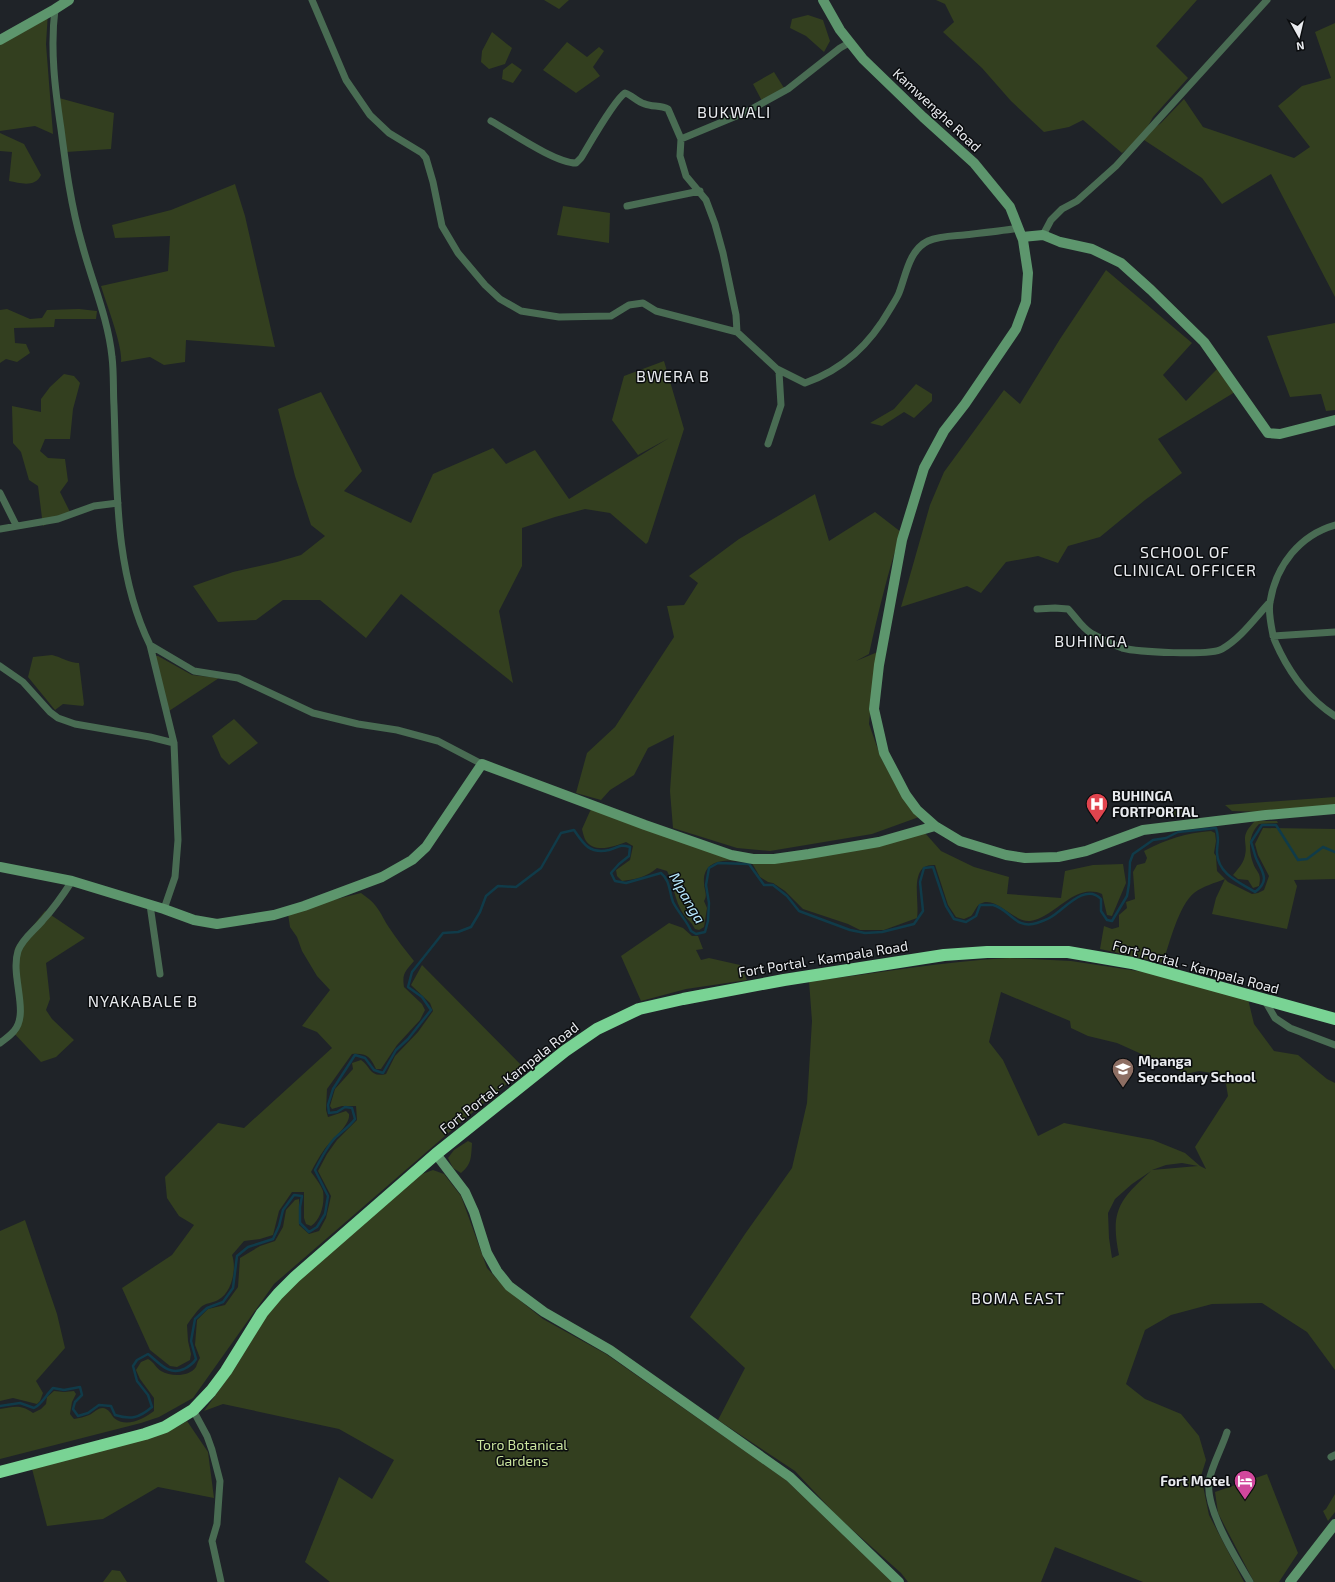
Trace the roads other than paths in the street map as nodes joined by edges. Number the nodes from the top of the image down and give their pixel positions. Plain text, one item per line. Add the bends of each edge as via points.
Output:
1 (68, 0) edge
2 (312, 0) edge
3 (822, 0) edge
4 (1267, 0) edge
5 (56, 5) edge
6 (0, 40) edge
7 (849, 43) junction
8 (491, 121) dead end
9 (681, 139) junction
10 (700, 191) junction
11 (627, 206) dead end
12 (1043, 235) junction
13 (1022, 236) junction
14 (737, 332) junction
15 (777, 369) junction
16 (1335, 420) edge
17 (768, 444) dead end
18 (0, 493) edge
19 (118, 503) junction
20 (1335, 524) edge
21 (16, 526) junction
22 (0, 529) edge
23 (1270, 602) junction
24 (1037, 609) dead end
25 (1335, 632) edge
26 (1273, 636) junction
27 (150, 645) junction
28 (0, 666) edge
29 (1335, 716) edge
30 (174, 743) junction
31 (482, 764) junction
32 (1335, 809) edge
33 (935, 826) junction
34 (0, 867) edge
35 (72, 881) junction
36 (150, 905) junction
37 (164, 909) junction
38 (160, 974) dead end
39 (1264, 999) junction
40 (1335, 1019) edge
41 (0, 1043) edge
42 (1335, 1045) edge
43 (436, 1154) junction
44 (193, 1410) junction
45 (1227, 1432) dead end
46 (0, 1472) edge
47 (1335, 1524) edge
48 (221, 1582) edge
49 (899, 1582) edge
50 (1250, 1582) edge
51 (1290, 1582) edge

1 - 5 main road
2 - 14 street via 346,80 375,119 389,133 426,158 442,226 458,253 500,299 521,311 559,317 611,316 629,305 643,303 656,311
3 - 7 main road, Kamwenghe Road
4 - 12 street via 1116,166 1077,201 1062,209 1051,220
5 - 6 main road
5 - 19 street via 52,43 68,187 81,243 104,315 112,357
7 - 9 street via 788,89 746,112
7 - 13 main road, Kamwenghe Road via 923,117 974,163 1010,207
8 - 9 street via 555,158 576,163 625,93 646,105 668,109
9 - 10 street via 680,156 686,176
10 - 11 street
10 - 14 street via 706,200 723,253
12 - 13 main road
12 - 16 main road via 1060,242 1092,249 1121,263 1204,342 1268,433 1280,434
13 - 15 street via 942,237 929,241 919,247 906,269 899,293 882,324 868,342 845,363 828,374 805,383
13 - 33 main road, Kamwenghe Road via 1028,273 1026,302 1016,329 944,431 924,468 902,540 877,679 874,709 884,753 906,795 917,810
14 - 15 street
15 - 17 street via 781,405
18 - 21 street
19 - 21 street via 94,506 58,520
19 - 27 street via 126,569 134,603
20 - 23 street via 1314,533 1294,550 1280,571
21 - 22 street
23 - 24 street via 1227,646 1211,653 1198,654 1121,648 1090,633 1068,609
23 - 26 street
25 - 26 street
26 - 29 street via 1287,665 1304,691
27 - 30 street
27 - 31 street via 194,671 238,678 313,713 438,741
28 - 30 street via 23,682 58,718 75,724
30 - 37 street via 178,840 175,877
31 - 33 main road via 645,825 731,855 753,859 774,859 879,842
31 - 37 main road via 426,847 412,860 382,877 304,906 246,920 217,924 194,920
32 - 33 main road, Kamwenghe Road via 1143,830 1086,851 1042,858 1006,855 960,841
34 - 35 main road
35 - 36 main road
35 - 41 street via 18,950 15,976 21,1012 15,1030
36 - 37 main road
36 - 38 street
39 - 40 highway, Fort Portal - Kampala Road
39 - 42 street via 1275,1018 1290,1028
39 - 43 highway, Fort Portal - Kampala Road via 1132,963 1068,952 944,955 784,980 639,1010 597,1029 565,1051
43 - 44 highway, Fort Portal - Kampala Road via 294,1277 262,1313 211,1391
43 - 49 main road via 465,1192 487,1253 509,1286 544,1312 610,1350 790,1477
44 - 46 highway, Fort Portal - Kampala Road via 165,1427 145,1434
44 - 48 street via 208,1436 220,1481 217,1524 212,1541
45 - 50 street via 1209,1482 1211,1497 1218,1523
47 - 51 main road

